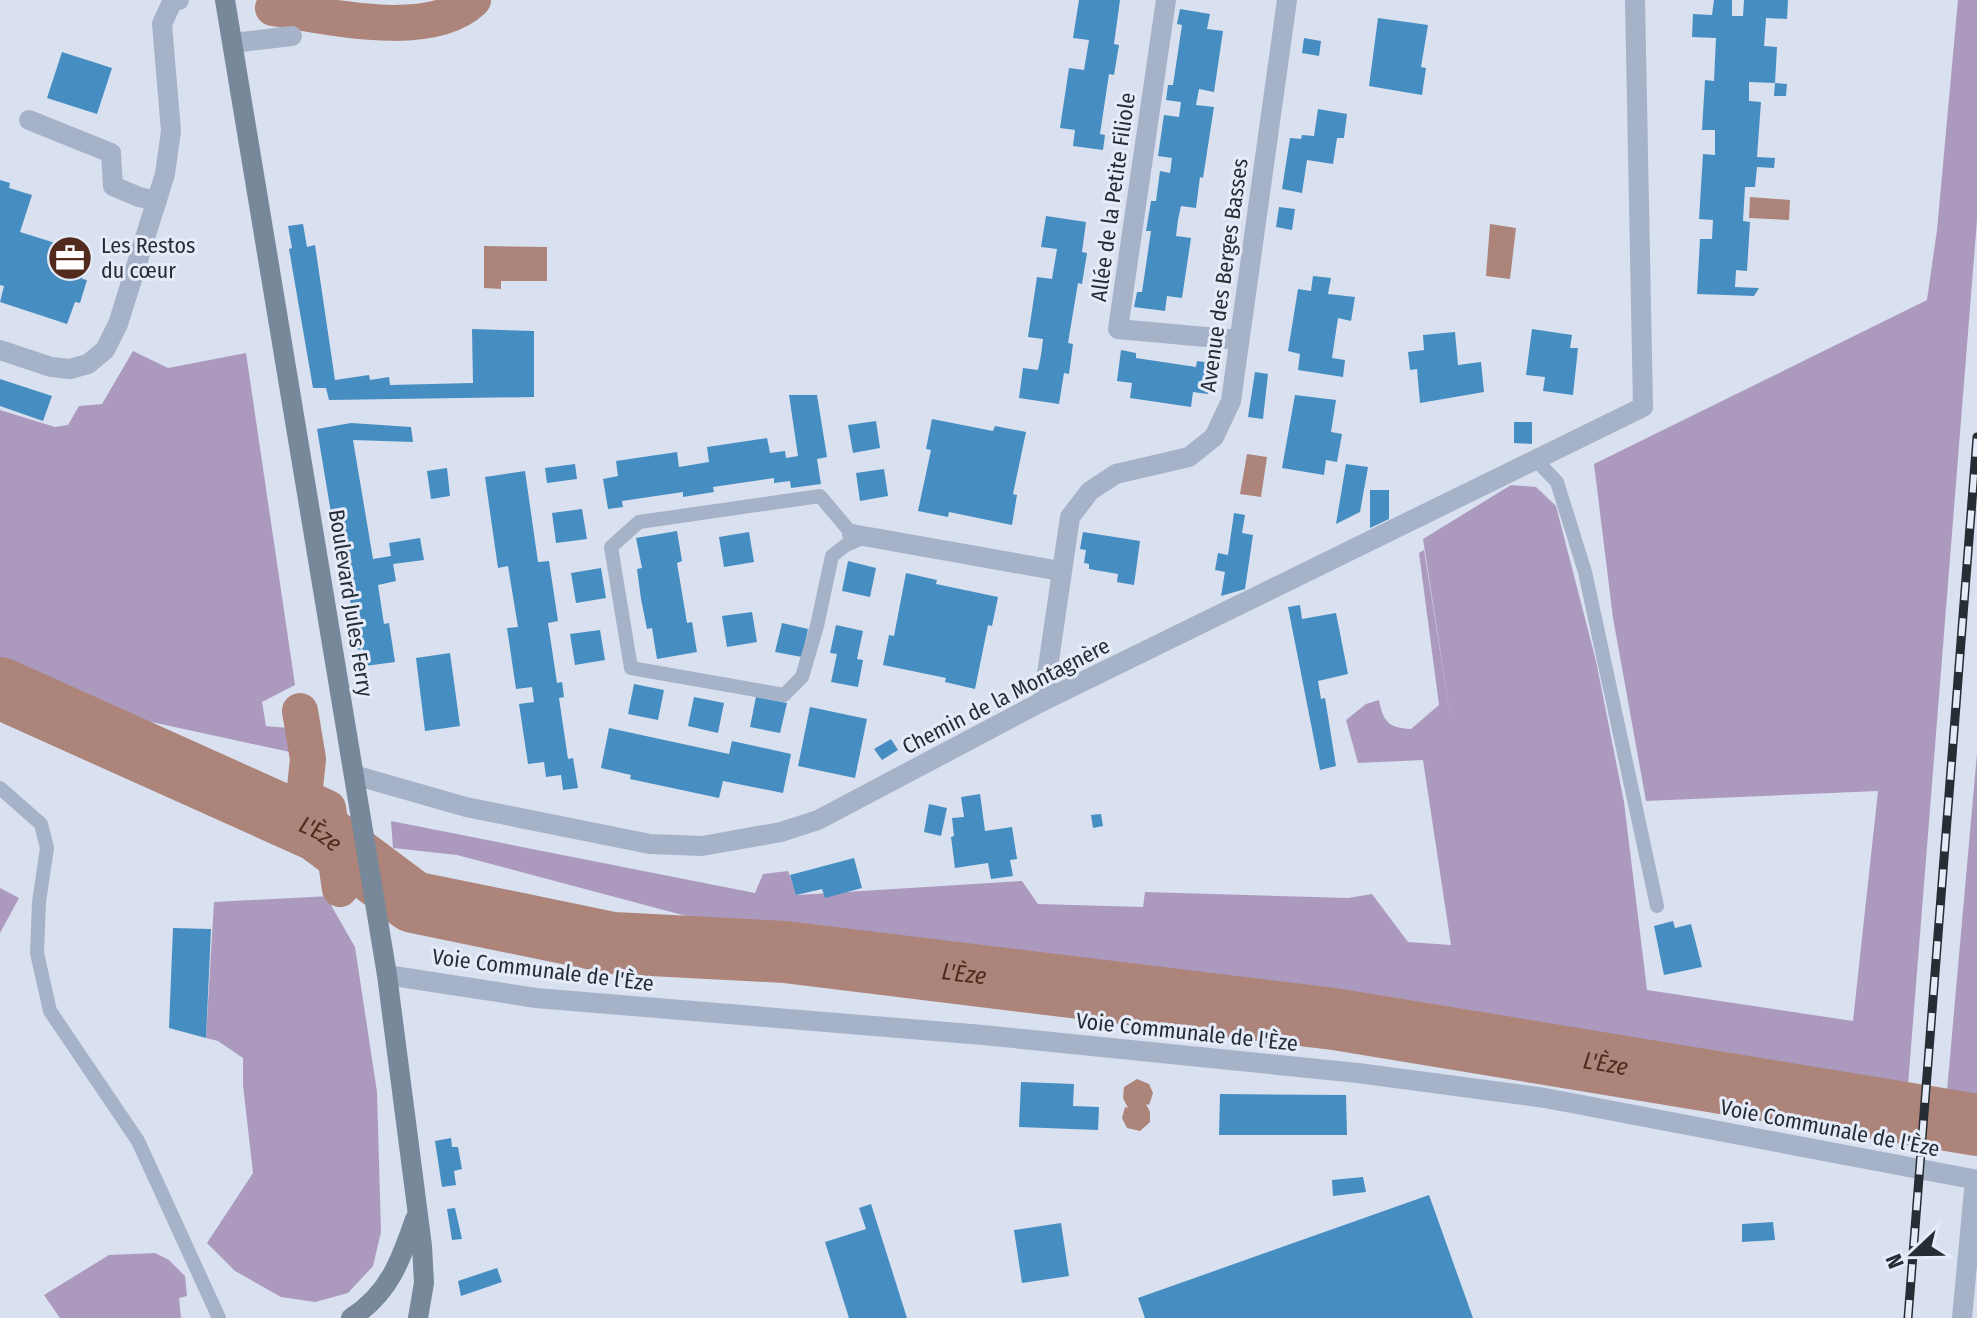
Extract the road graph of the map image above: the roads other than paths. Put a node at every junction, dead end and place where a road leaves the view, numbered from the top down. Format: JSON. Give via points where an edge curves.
{"nodes":[{"id":1,"x":179,"y":0,"type":"edge"},
{"id":2,"x":225,"y":0,"type":"edge"},
{"id":3,"x":1166,"y":0,"type":"edge"},
{"id":4,"x":1287,"y":0,"type":"edge"},
{"id":5,"x":1635,"y":0,"type":"edge"},
{"id":6,"x":292,"y":36,"type":"dead end"},
{"id":7,"x":233,"y":43,"type":"junction"},
{"id":8,"x":29,"y":120,"type":"dead end"},
{"id":9,"x":157,"y":201,"type":"junction"},
{"id":10,"x":1239,"y":340,"type":"junction"},
{"id":11,"x":0,"y":350,"type":"edge"},
{"id":12,"x":1535,"y":459,"type":"junction"},
{"id":13,"x":860,"y":535,"type":"junction"},
{"id":14,"x":1060,"y":571,"type":"junction"},
{"id":15,"x":1043,"y":701,"type":"junction"},
{"id":16,"x":356,"y":785,"type":"junction"},
{"id":17,"x":0,"y":788,"type":"edge"},
{"id":18,"x":1657,"y":906,"type":"dead end"},
{"id":19,"x":387,"y":975,"type":"junction"},
{"id":20,"x":1976,"y":1180,"type":"edge"},
{"id":21,"x":416,"y":1216,"type":"junction"},
{"id":22,"x":219,"y":1318,"type":"edge"},
{"id":23,"x":351,"y":1318,"type":"edge"},
{"id":24,"x":418,"y":1318,"type":"edge"},
{"id":25,"x":1962,"y":1318,"type":"edge"}],
"edges":[{"from":1,"to":9,"type":"street","via":[[172,2],[162,24],[171,131]]},
{"from":2,"to":7,"type":"main road","name":"Boulevard Jules Ferry"},
{"from":3,"to":10,"type":"street","name":"Allée de la Petite Filiole","via":[[1118,329]]},
{"from":4,"to":10,"type":"street","name":"Avenue des Berges Basses"},
{"from":5,"to":12,"type":"street","name":"Chemin de la Montagnère","via":[[1643,407]]},
{"from":6,"to":7,"type":"street"},
{"from":7,"to":16,"type":"main road","name":"Boulevard Jules Ferry"},
{"from":8,"to":9,"type":"street","via":[[111,153],[113,186]]},
{"from":9,"to":11,"type":"street","via":[[105,350],[88,364],[70,369]]},
{"from":10,"to":14,"type":"street","name":"Avenue des Berges Basses","via":[[1231,401],[1214,437],[1189,457],[1116,474],[1090,491],[1070,517]]},
{"from":12,"to":15,"type":"street","name":"Chemin de la Montagnère"},
{"from":12,"to":18,"type":"lane","via":[[1557,482],[1585,572]]},
{"from":13,"to":13,"type":"lane","via":[[820,496],[639,522],[611,547],[631,668],[784,695],[802,677],[832,556]]},
{"from":13,"to":14,"type":"street"},
{"from":14,"to":15,"type":"street","name":"Avenue des Berges Basses"},
{"from":15,"to":16,"type":"street","name":"Chemin de la Montagnère","via":[[818,820],[702,846],[650,844]]},
{"from":16,"to":19,"type":"main road","name":"Boulevard Jules Ferry"},
{"from":17,"to":22,"type":"lane","via":[[41,824],[47,848],[37,953],[50,1011],[138,1141]]},
{"from":19,"to":20,"type":"street","name":"Voie Communale de l'Èze","via":[[536,998],[983,1035],[1373,1075],[1545,1098]]},
{"from":19,"to":21,"type":"main road","name":"Boulevard Jules Ferry"},
{"from":20,"to":25,"type":"street"},
{"from":21,"to":23,"type":"main road","name":"Boulevard Jules Ferry","via":[[389,1283]]},
{"from":21,"to":24,"type":"main road","name":"Boulevard Jules Ferry","via":[[424,1283]]}]}
